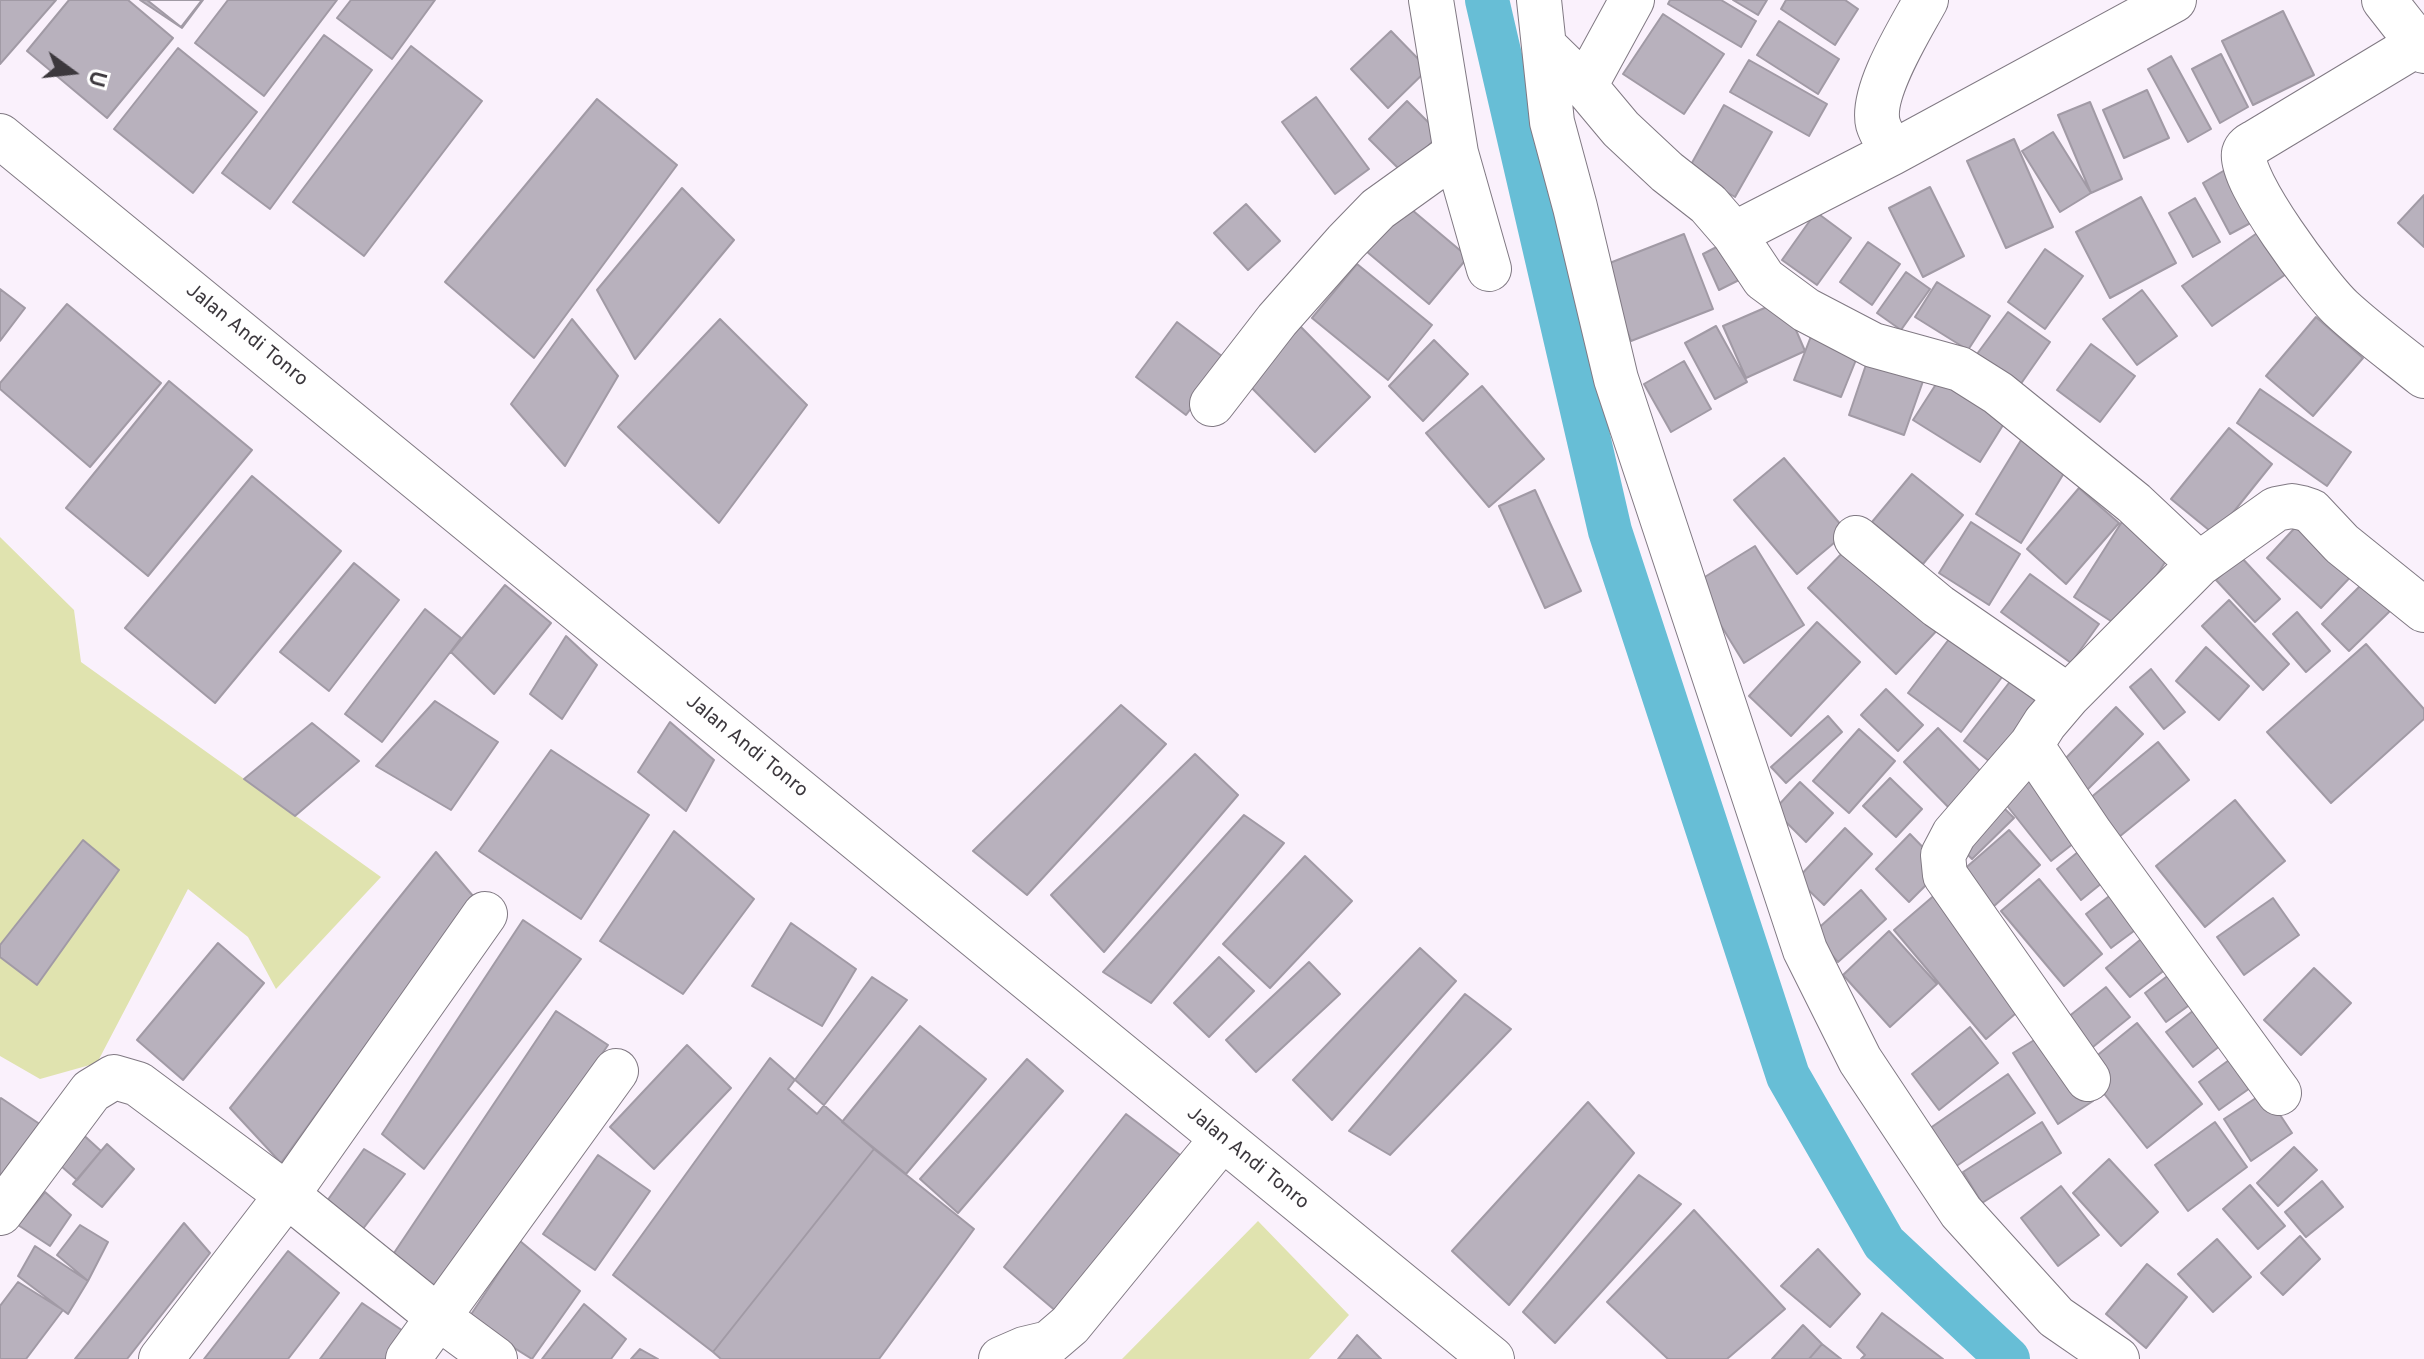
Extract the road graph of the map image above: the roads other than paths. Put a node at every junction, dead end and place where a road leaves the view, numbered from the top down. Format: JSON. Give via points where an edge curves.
{"nodes":[{"id":1,"x":1431,"y":0,"type":"edge"},
{"id":2,"x":1539,"y":0,"type":"edge"},
{"id":3,"x":1632,"y":0,"type":"edge"},
{"id":4,"x":1926,"y":0,"type":"edge"},
{"id":5,"x":2174,"y":0,"type":"edge"},
{"id":6,"x":2384,"y":0,"type":"edge"},
{"id":7,"x":1544,"y":46,"type":"junction"},
{"id":8,"x":2421,"y":47,"type":"edge"},
{"id":9,"x":1585,"y":86,"type":"junction"},
{"id":10,"x":0,"y":136,"type":"edge"},
{"id":11,"x":1456,"y":153,"type":"junction"},
{"id":12,"x":1892,"y":153,"type":"junction"},
{"id":13,"x":1734,"y":234,"type":"junction"},
{"id":14,"x":1489,"y":269,"type":"dead end"},
{"id":15,"x":2424,"y":376,"type":"edge"},
{"id":16,"x":1212,"y":404,"type":"dead end"},
{"id":17,"x":1856,"y":538,"type":"dead end"},
{"id":18,"x":2199,"y":564,"type":"junction"},
{"id":19,"x":2424,"y":610,"type":"edge"},
{"id":20,"x":2068,"y":696,"type":"junction"},
{"id":21,"x":2031,"y":745,"type":"junction"},
{"id":22,"x":485,"y":914,"type":"dead end"},
{"id":23,"x":616,"y":1071,"type":"dead end"},
{"id":24,"x":2088,"y":1079,"type":"dead end"},
{"id":25,"x":2279,"y":1093,"type":"dead end"},
{"id":26,"x":1222,"y":1139,"type":"junction"},
{"id":27,"x":287,"y":1195,"type":"junction"},
{"id":28,"x":2,"y":1207,"type":"edge"},
{"id":29,"x":438,"y":1317,"type":"junction"},
{"id":30,"x":161,"y":1359,"type":"edge"},
{"id":31,"x":408,"y":1359,"type":"edge"},
{"id":32,"x":495,"y":1359,"type":"edge"},
{"id":33,"x":1001,"y":1359,"type":"edge"},
{"id":34,"x":1492,"y":1359,"type":"edge"},
{"id":35,"x":2117,"y":1359,"type":"edge"}],
"edges":[{"from":1,"to":11,"type":"street"},
{"from":2,"to":7,"type":"street"},
{"from":3,"to":9,"type":"street"},
{"from":4,"to":12,"type":"street","via":[[1881,94],[1877,122]]},
{"from":5,"to":12,"type":"street"},
{"from":6,"to":8,"type":"street"},
{"from":7,"to":9,"type":"street"},
{"from":7,"to":35,"type":"street","via":[[1552,122],[1616,379],[1805,950],[1860,1060],[1961,1212],[2056,1317]]},
{"from":8,"to":15,"type":"street","via":[[2247,147],[2244,155],[2250,181],[2315,280]]},
{"from":9,"to":13,"type":"street","via":[[1621,129],[1708,204]]},
{"from":10,"to":26,"type":"street","name":"Jalan Andi Tonro"},
{"from":11,"to":14,"type":"street"},
{"from":11,"to":16,"type":"street","via":[[1378,209],[1277,320]]},
{"from":12,"to":13,"type":"street"},
{"from":13,"to":18,"type":"street","via":[[1764,279],[1806,310],[1873,345],[1960,369],[1998,393],[2134,503]]},
{"from":17,"to":20,"type":"street","via":[[1938,606]]},
{"from":18,"to":19,"type":"street","via":[[2276,509],[2292,506],[2311,511],[2342,544]]},
{"from":18,"to":20,"type":"street"},
{"from":20,"to":21,"type":"street"},
{"from":21,"to":24,"type":"street","via":[[1954,834],[1943,855],[1945,875]]},
{"from":21,"to":25,"type":"street"},
{"from":22,"to":27,"type":"street"},
{"from":23,"to":29,"type":"street"},
{"from":26,"to":33,"type":"street","via":[[1070,1325],[1049,1343]]},
{"from":26,"to":34,"type":"street","name":"Jalan Andi Tonro"},
{"from":27,"to":28,"type":"street","via":[[138,1084],[114,1077],[91,1091]]},
{"from":27,"to":29,"type":"street"},
{"from":27,"to":30,"type":"street"},
{"from":29,"to":31,"type":"street"},
{"from":29,"to":32,"type":"street"}]}
